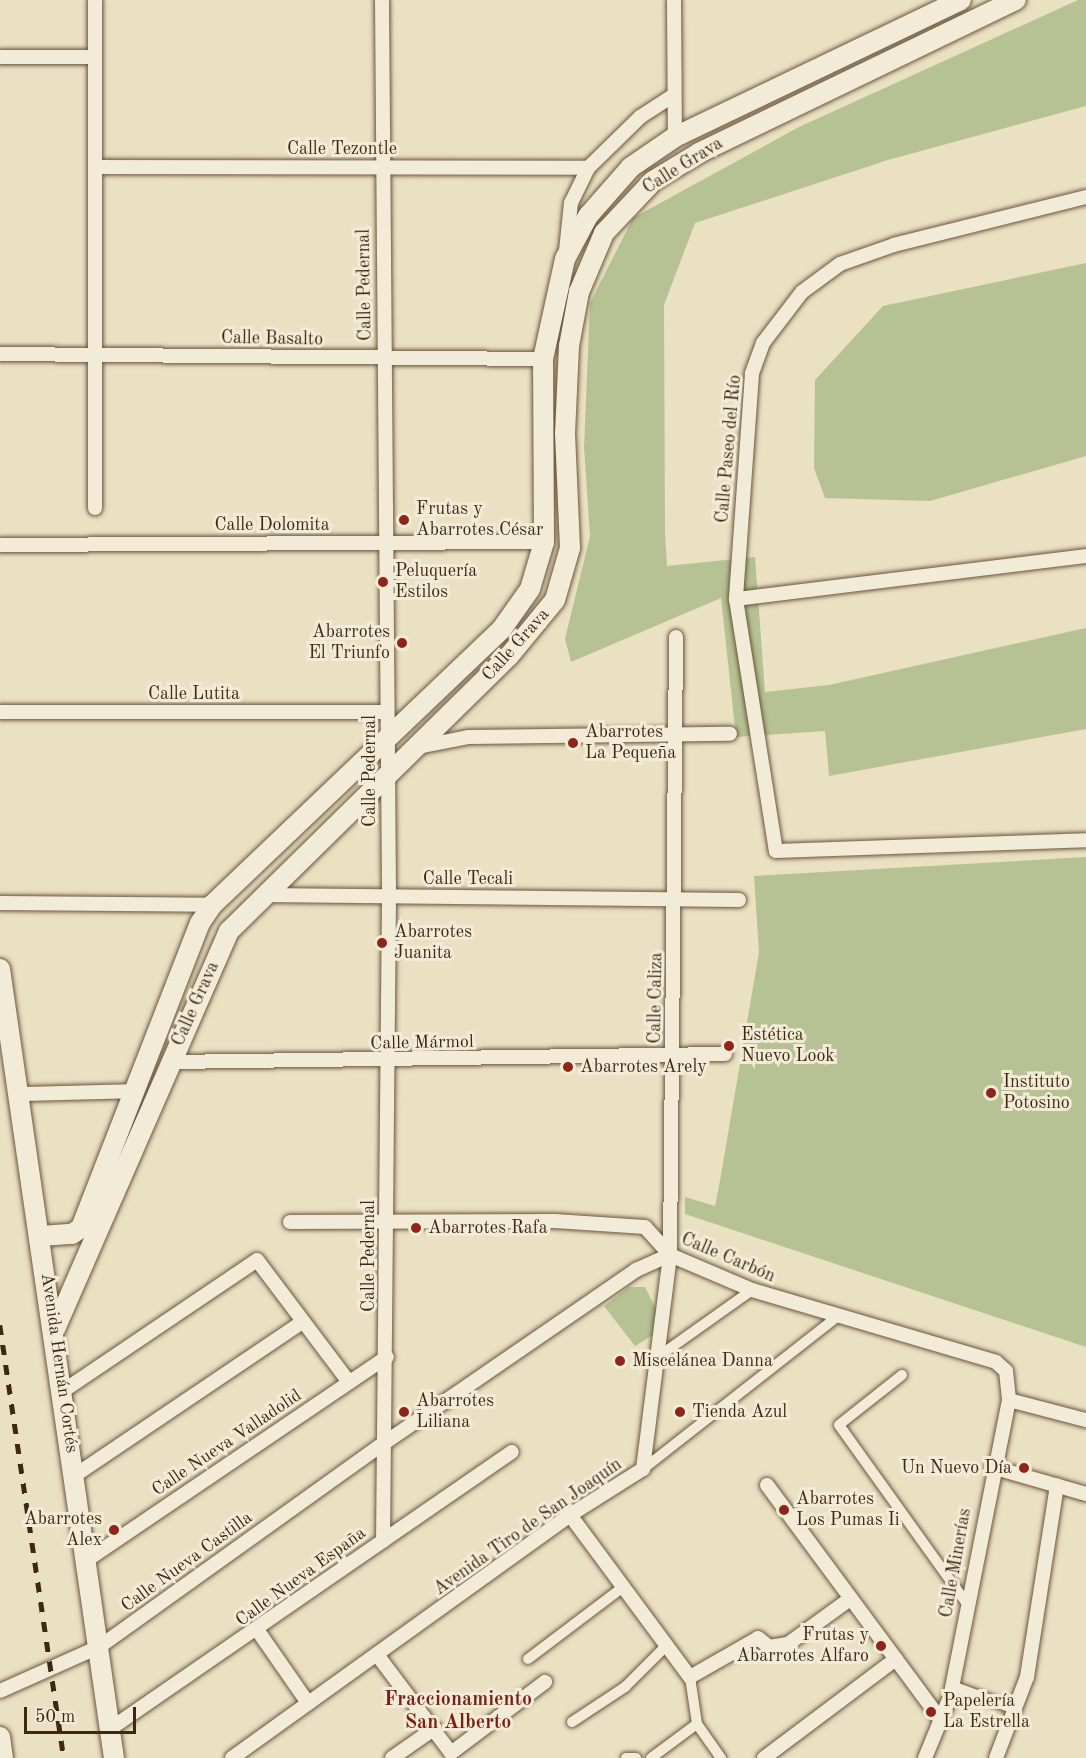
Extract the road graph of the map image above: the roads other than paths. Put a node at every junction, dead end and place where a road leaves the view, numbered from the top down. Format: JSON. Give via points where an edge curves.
{"nodes":[{"id":1,"x":95,"y":0,"type":"edge"},
{"id":2,"x":382,"y":0,"type":"edge"},
{"id":3,"x":674,"y":0,"type":"edge"},
{"id":4,"x":961,"y":0,"type":"edge"},
{"id":5,"x":1016,"y":0,"type":"edge"},
{"id":6,"x":0,"y":57,"type":"edge"},
{"id":7,"x":95,"y":57,"type":"junction"},
{"id":8,"x":672,"y":96,"type":"junction"},
{"id":9,"x":675,"y":137,"type":"junction"},
{"id":10,"x":95,"y":167,"type":"junction"},
{"id":11,"x":382,"y":167,"type":"junction"},
{"id":12,"x":588,"y":168,"type":"junction"},
{"id":13,"x":1086,"y":197,"type":"edge"},
{"id":14,"x":565,"y":259,"type":"junction"},
{"id":15,"x":0,"y":354,"type":"edge"},
{"id":16,"x":95,"y":355,"type":"junction"},
{"id":17,"x":384,"y":358,"type":"junction"},
{"id":18,"x":543,"y":359,"type":"junction"},
{"id":19,"x":95,"y":508,"type":"dead end"},
{"id":20,"x":544,"y":542,"type":"junction"},
{"id":21,"x":386,"y":544,"type":"junction"},
{"id":22,"x":0,"y":545,"type":"edge"},
{"id":23,"x":1086,"y":556,"type":"edge"},
{"id":24,"x":736,"y":599,"type":"junction"},
{"id":25,"x":676,"y":637,"type":"dead end"},
{"id":26,"x":0,"y":712,"type":"edge"},
{"id":27,"x":387,"y":712,"type":"junction"},
{"id":28,"x":675,"y":734,"type":"junction"},
{"id":29,"x":730,"y":734,"type":"dead end"},
{"id":30,"x":386,"y":736,"type":"junction"},
{"id":31,"x":418,"y":747,"type":"junction"},
{"id":32,"x":387,"y":774,"type":"junction"},
{"id":33,"x":1086,"y":840,"type":"edge"},
{"id":34,"x":262,"y":895,"type":"junction"},
{"id":35,"x":389,"y":896,"type":"junction"},
{"id":36,"x":675,"y":898,"type":"junction"},
{"id":37,"x":739,"y":900,"type":"dead end"},
{"id":38,"x":0,"y":903,"type":"edge"},
{"id":39,"x":212,"y":905,"type":"junction"},
{"id":40,"x":0,"y":969,"type":"edge"},
{"id":41,"x":725,"y":1054,"type":"dead end"},
{"id":42,"x":674,"y":1056,"type":"junction"},
{"id":43,"x":171,"y":1062,"type":"junction"},
{"id":44,"x":388,"y":1062,"type":"junction"},
{"id":45,"x":133,"y":1091,"type":"junction"},
{"id":46,"x":21,"y":1094,"type":"junction"},
{"id":47,"x":290,"y":1222,"type":"dead end"},
{"id":48,"x":388,"y":1222,"type":"junction"},
{"id":49,"x":41,"y":1236,"type":"junction"},
{"id":50,"x":670,"y":1255,"type":"junction"},
{"id":51,"x":752,"y":1290,"type":"junction"},
{"id":52,"x":837,"y":1317,"type":"junction"},
{"id":53,"x":302,"y":1322,"type":"junction"},
{"id":54,"x":55,"y":1329,"type":"junction"},
{"id":55,"x":387,"y":1357,"type":"junction"},
{"id":56,"x":655,"y":1359,"type":"junction"},
{"id":57,"x":1006,"y":1371,"type":"joint"},
{"id":58,"x":902,"y":1375,"type":"dead end"},
{"id":59,"x":349,"y":1382,"type":"junction"},
{"id":60,"x":63,"y":1391,"type":"junction"},
{"id":61,"x":1009,"y":1400,"type":"junction"},
{"id":62,"x":1086,"y":1420,"type":"edge"},
{"id":63,"x":384,"y":1444,"type":"junction"},
{"id":64,"x":512,"y":1452,"type":"dead end"},
{"id":65,"x":992,"y":1467,"type":"junction"},
{"id":66,"x":643,"y":1469,"type":"junction"},
{"id":67,"x":74,"y":1476,"type":"junction"},
{"id":68,"x":767,"y":1485,"type":"dead end"},
{"id":69,"x":1057,"y":1485,"type":"junction"},
{"id":70,"x":1086,"y":1494,"type":"edge"},
{"id":71,"x":570,"y":1515,"type":"junction"},
{"id":72,"x":383,"y":1541,"type":"junction"},
{"id":73,"x":87,"y":1560,"type":"junction"},
{"id":74,"x":622,"y":1588,"type":"junction"},
{"id":75,"x":850,"y":1599,"type":"junction"},
{"id":76,"x":967,"y":1604,"type":"junction"},
{"id":77,"x":258,"y":1631,"type":"junction"},
{"id":78,"x":99,"y":1647,"type":"junction"},
{"id":79,"x":664,"y":1647,"type":"junction"},
{"id":80,"x":378,"y":1656,"type":"junction"},
{"id":81,"x":528,"y":1659,"type":"dead end"},
{"id":82,"x":896,"y":1659,"type":"junction"},
{"id":83,"x":690,"y":1677,"type":"junction"},
{"id":84,"x":545,"y":1682,"type":"dead end"},
{"id":85,"x":952,"y":1686,"type":"junction"},
{"id":86,"x":0,"y":1691,"type":"edge"},
{"id":87,"x":308,"y":1703,"type":"junction"},
{"id":88,"x":1015,"y":1709,"type":"junction"},
{"id":89,"x":941,"y":1720,"type":"junction"},
{"id":90,"x":572,"y":1722,"type":"dead end"},
{"id":91,"x":697,"y":1724,"type":"junction"},
{"id":92,"x":435,"y":1728,"type":"junction"},
{"id":93,"x":110,"y":1729,"type":"junction"},
{"id":94,"x":0,"y":1737,"type":"edge"},
{"id":95,"x":3,"y":1758,"type":"edge"},
{"id":96,"x":114,"y":1758,"type":"edge"},
{"id":97,"x":232,"y":1758,"type":"edge"},
{"id":98,"x":392,"y":1758,"type":"edge"},
{"id":99,"x":626,"y":1758,"type":"edge"},
{"id":100,"x":636,"y":1758,"type":"edge"},
{"id":101,"x":651,"y":1758,"type":"edge"},
{"id":102,"x":721,"y":1758,"type":"edge"},
{"id":103,"x":764,"y":1758,"type":"edge"},
{"id":104,"x":925,"y":1758,"type":"edge"},
{"id":105,"x":996,"y":1758,"type":"edge"}],
"edges":[{"from":1,"to":7,"type":"street"},
{"from":2,"to":11,"type":"street","name":"Calle Pedernal"},
{"from":3,"to":8,"type":"street"},
{"from":4,"to":9,"type":"main road","name":"Calle Grava"},
{"from":5,"to":31,"type":"main road","name":"Calle Grava","via":[[699,153],[625,206],[590,262],[569,346],[565,434],[570,548],[555,600],[509,656]]},
{"from":6,"to":7,"type":"street"},
{"from":7,"to":10,"type":"street"},
{"from":8,"to":9,"type":"street"},
{"from":8,"to":12,"type":"street","via":[[640,117]]},
{"from":9,"to":14,"type":"main road","name":"Calle Grava","via":[[611,186]]},
{"from":10,"to":11,"type":"street","name":"Calle Tezontle"},
{"from":10,"to":16,"type":"street"},
{"from":11,"to":12,"type":"street","name":"Calle Tezontle"},
{"from":11,"to":17,"type":"street","name":"Calle Pedernal"},
{"from":12,"to":14,"type":"street","via":[[571,203]]},
{"from":13,"to":24,"type":"street","name":"Calle Paseo del Río","via":[[884,249],[840,264],[802,292],[763,343],[752,374]]},
{"from":14,"to":18,"type":"main road","name":"Calle Grava"},
{"from":15,"to":16,"type":"street","name":"Calle Basalto"},
{"from":16,"to":17,"type":"street","name":"Calle Basalto"},
{"from":16,"to":19,"type":"street"},
{"from":17,"to":18,"type":"street","name":"Calle Basalto"},
{"from":17,"to":21,"type":"street","name":"Calle Pedernal"},
{"from":18,"to":20,"type":"main road","name":"Calle Grava"},
{"from":20,"to":21,"type":"street","name":"Calle Dolomita"},
{"from":20,"to":30,"type":"main road","name":"Calle Grava","via":[[530,589],[501,630]]},
{"from":21,"to":22,"type":"street","name":"Calle Dolomita"},
{"from":21,"to":27,"type":"street","name":"Calle Pedernal"},
{"from":23,"to":24,"type":"street"},
{"from":24,"to":33,"type":"street","name":"Calle Paseo del Río","via":[[776,851]]},
{"from":25,"to":28,"type":"street","name":"Calle Caliza"},
{"from":26,"to":27,"type":"street","name":"Calle Lutita"},
{"from":27,"to":30,"type":"street","name":"Calle Pedernal"},
{"from":28,"to":29,"type":"street"},
{"from":28,"to":31,"type":"street","via":[[469,737]]},
{"from":28,"to":36,"type":"street","name":"Calle Caliza"},
{"from":30,"to":32,"type":"street","name":"Calle Pedernal"},
{"from":30,"to":39,"type":"main road","name":"Calle Grava"},
{"from":31,"to":32,"type":"main road","name":"Calle Grava"},
{"from":32,"to":34,"type":"main road","name":"Calle Grava"},
{"from":32,"to":35,"type":"street","name":"Calle Pedernal"},
{"from":34,"to":35,"type":"street","name":"Calle Tecali"},
{"from":34,"to":43,"type":"main road","name":"Calle Grava","via":[[229,931]]},
{"from":35,"to":36,"type":"street","name":"Calle Tecali"},
{"from":35,"to":44,"type":"street","name":"Calle Pedernal"},
{"from":36,"to":37,"type":"street","name":"Calle Tecali"},
{"from":36,"to":42,"type":"street","name":"Calle Caliza"},
{"from":38,"to":39,"type":"street"},
{"from":39,"to":45,"type":"main road","name":"Calle Grava"},
{"from":40,"to":46,"type":"main road","name":"Avenida Hernán Cortés"},
{"from":41,"to":42,"type":"street","name":"Calle Mármol"},
{"from":42,"to":44,"type":"street","name":"Calle Mármol"},
{"from":42,"to":50,"type":"street","name":"Calle Caliza"},
{"from":43,"to":44,"type":"street","name":"Calle Mármol"},
{"from":43,"to":54,"type":"main road","name":"Calle Grava"},
{"from":44,"to":48,"type":"street","name":"Calle Pedernal"},
{"from":45,"to":46,"type":"street"},
{"from":45,"to":49,"type":"main road","name":"Calle Grava","via":[[81,1228],[72,1234]]},
{"from":46,"to":49,"type":"main road","name":"Avenida Hernán Cortés"},
{"from":47,"to":48,"type":"street","name":"Calle Carbón"},
{"from":48,"to":50,"type":"street","name":"Calle Carbón","via":[[633,1225],[655,1234]]},
{"from":48,"to":55,"type":"street","name":"Calle Pedernal"},
{"from":49,"to":54,"type":"main road","name":"Avenida Hernán Cortés"},
{"from":50,"to":51,"type":"street","name":"Calle Carbón"},
{"from":50,"to":56,"type":"street","name":"Calle Caliza"},
{"from":50,"to":63,"type":"street","name":"Calle Nueva Castilla","via":[[631,1274]]},
{"from":51,"to":52,"type":"street","name":"Calle Carbón"},
{"from":51,"to":56,"type":"street"},
{"from":52,"to":57,"type":"street","name":"Calle Carbón","via":[[996,1362]]},
{"from":52,"to":66,"type":"street","name":"Avenida Tiro de San Joaquín"},
{"from":53,"to":59,"type":"street"},
{"from":53,"to":60,"type":"street","via":[[257,1260]]},
{"from":53,"to":67,"type":"street"},
{"from":54,"to":60,"type":"main road","name":"Avenida Hernán Cortés"},
{"from":55,"to":59,"type":"street","name":"Calle Nueva Valladolid"},
{"from":55,"to":63,"type":"street","name":"Calle Pedernal"},
{"from":56,"to":66,"type":"street","name":"Calle Caliza"},
{"from":57,"to":61,"type":"street","name":"Calle Minerías"},
{"from":58,"to":76,"type":"street","via":[[840,1425]]},
{"from":59,"to":73,"type":"street","name":"Calle Nueva Valladolid"},
{"from":60,"to":67,"type":"main road","name":"Avenida Hernán Cortés"},
{"from":61,"to":62,"type":"street"},
{"from":61,"to":65,"type":"street","name":"Calle Minerías"},
{"from":63,"to":72,"type":"street","name":"Calle Pedernal"},
{"from":63,"to":78,"type":"street","name":"Calle Nueva Castilla"},
{"from":64,"to":72,"type":"street","name":"Calle Nueva España"},
{"from":65,"to":69,"type":"street"},
{"from":65,"to":76,"type":"street","name":"Calle Minerías"},
{"from":66,"to":71,"type":"street","name":"Avenida Tiro de San Joaquín"},
{"from":67,"to":73,"type":"main road","name":"Avenida Hernán Cortés"},
{"from":68,"to":75,"type":"street"},
{"from":69,"to":70,"type":"street"},
{"from":69,"to":88,"type":"street","via":[[1027,1677]]},
{"from":71,"to":74,"type":"street"},
{"from":71,"to":80,"type":"street","name":"Avenida Tiro de San Joaquín"},
{"from":72,"to":77,"type":"street","name":"Calle Nueva España"},
{"from":73,"to":78,"type":"main road","name":"Avenida Hernán Cortés"},
{"from":74,"to":79,"type":"street"},
{"from":74,"to":81,"type":"street"},
{"from":75,"to":82,"type":"street"},
{"from":75,"to":83,"type":"street","via":[[788,1644],[769,1647],[758,1638]]},
{"from":76,"to":85,"type":"street","name":"Calle Minerías"},
{"from":77,"to":87,"type":"street"},
{"from":77,"to":93,"type":"street","name":"Calle Nueva España"},
{"from":78,"to":86,"type":"street","name":"Calle Nueva Castilla"},
{"from":78,"to":93,"type":"main road","name":"Avenida Hernán Cortés"},
{"from":79,"to":83,"type":"street"},
{"from":79,"to":90,"type":"street","via":[[625,1687]]},
{"from":80,"to":87,"type":"street","name":"Avenida Tiro de San Joaquín"},
{"from":80,"to":92,"type":"street"},
{"from":82,"to":89,"type":"street"},
{"from":82,"to":103,"type":"street"},
{"from":83,"to":91,"type":"street"},
{"from":84,"to":92,"type":"street","via":[[451,1753]]},
{"from":85,"to":88,"type":"street"},
{"from":85,"to":89,"type":"street","name":"Calle Minerías"},
{"from":87,"to":97,"type":"street","name":"Avenida Tiro de San Joaquín"},
{"from":88,"to":105,"type":"street"},
{"from":89,"to":104,"type":"street","name":"Calle Minerías"},
{"from":91,"to":101,"type":"street"},
{"from":91,"to":102,"type":"street"},
{"from":92,"to":98,"type":"street"},
{"from":93,"to":96,"type":"main road","name":"Avenida Hernán Cortés"},
{"from":94,"to":95,"type":"main road"},
{"from":99,"to":100,"type":"street"}]}
